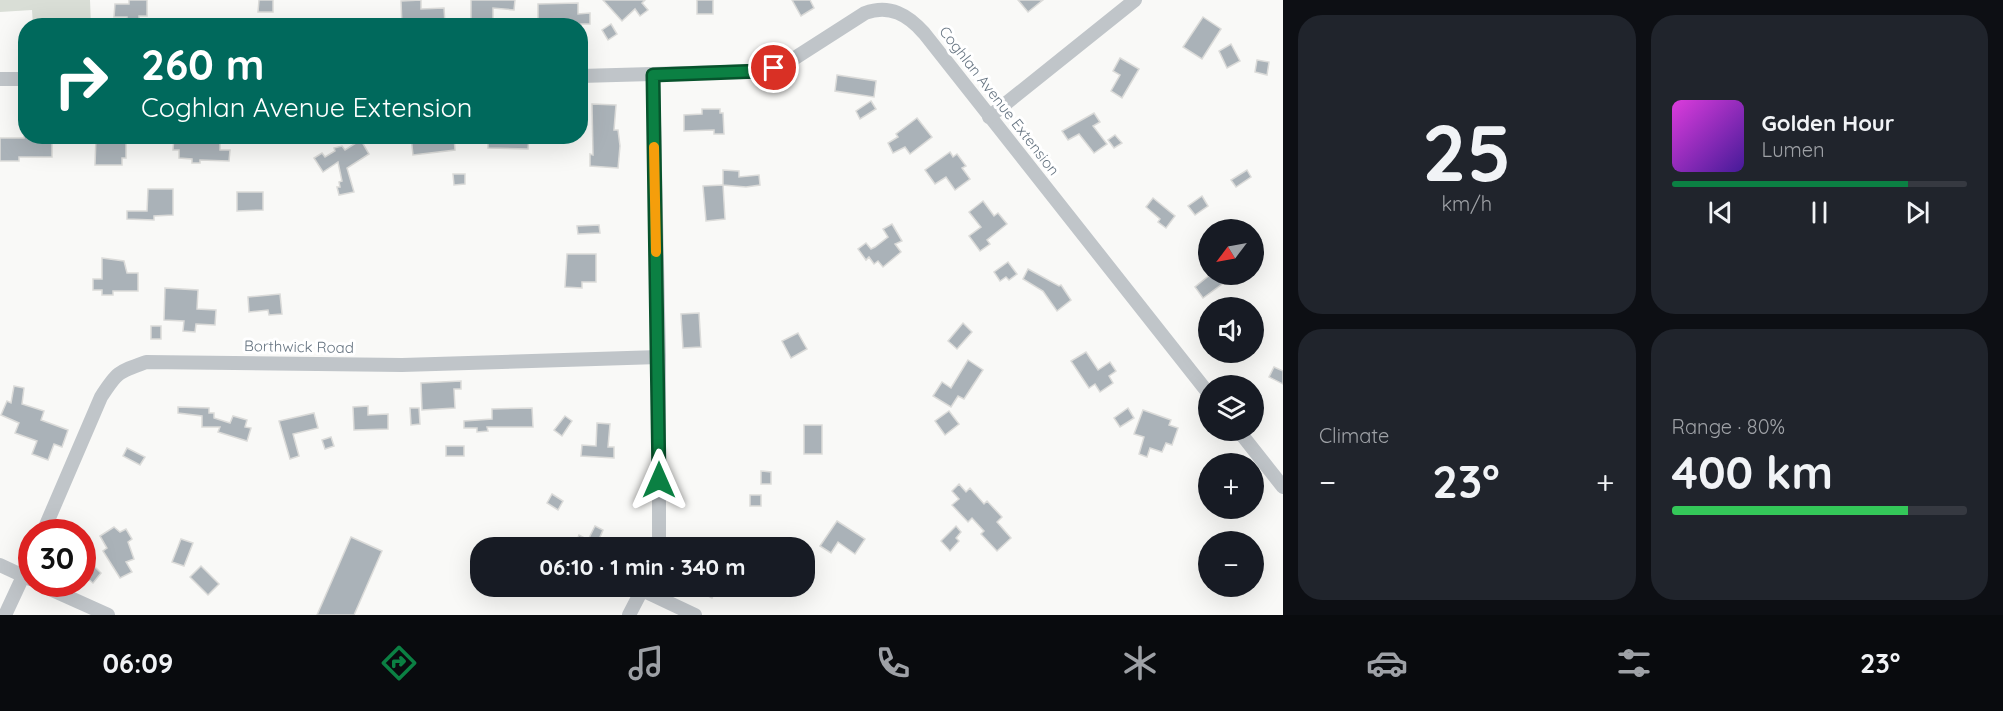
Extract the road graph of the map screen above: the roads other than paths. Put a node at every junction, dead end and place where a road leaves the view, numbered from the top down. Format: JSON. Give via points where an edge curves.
{"nodes":[{"id":1,"x":1135,"y":0,"type":"edge"},
{"id":2,"x":653,"y":75,"type":"junction"},
{"id":3,"x":588,"y":76,"type":"edge"},
{"id":4,"x":18,"y":79,"type":"edge"},
{"id":5,"x":0,"y":80,"type":"edge"},
{"id":6,"x":990,"y":117,"type":"junction"},
{"id":7,"x":658,"y":357,"type":"junction"},
{"id":8,"x":1198,"y":380,"type":"edge"},
{"id":9,"x":1247,"y":441,"type":"edge"},
{"id":10,"x":1283,"y":487,"type":"edge"},
{"id":11,"x":49,"y":519,"type":"edge"},
{"id":12,"x":658,"y":537,"type":"edge"},
{"id":13,"x":0,"y":565,"type":"edge"},
{"id":14,"x":18,"y":574,"type":"edge"},
{"id":15,"x":18,"y":592,"type":"edge"},
{"id":16,"x":68,"y":597,"type":"edge"},
{"id":17,"x":638,"y":597,"type":"edge"},
{"id":18,"x":660,"y":597,"type":"edge"},
{"id":19,"x":4,"y":615,"type":"edge"},
{"id":20,"x":108,"y":615,"type":"edge"},
{"id":21,"x":629,"y":615,"type":"edge"},
{"id":22,"x":695,"y":615,"type":"edge"}],
"edges":[{"from":1,"to":6,"type":"street"},
{"from":2,"to":3,"type":"street","name":"Coghlan Avenue Extension"},
{"from":2,"to":6,"type":"street","name":"Coghlan Avenue Extension","via":[[774,68],[859,16],[888,10],[912,20]]},
{"from":2,"to":7,"type":"street"},
{"from":4,"to":5,"type":"street"},
{"from":6,"to":8,"type":"street","name":"Coghlan Avenue Extension"},
{"from":7,"to":11,"type":"street","name":"Borthwick Road","via":[[402,365],[146,362],[114,376],[107,387]]},
{"from":7,"to":12,"type":"street"},
{"from":9,"to":10,"type":"street"},
{"from":13,"to":14,"type":"street"},
{"from":15,"to":19,"type":"street"},
{"from":16,"to":20,"type":"street"},
{"from":17,"to":21,"type":"street"},
{"from":18,"to":22,"type":"street"}]}
